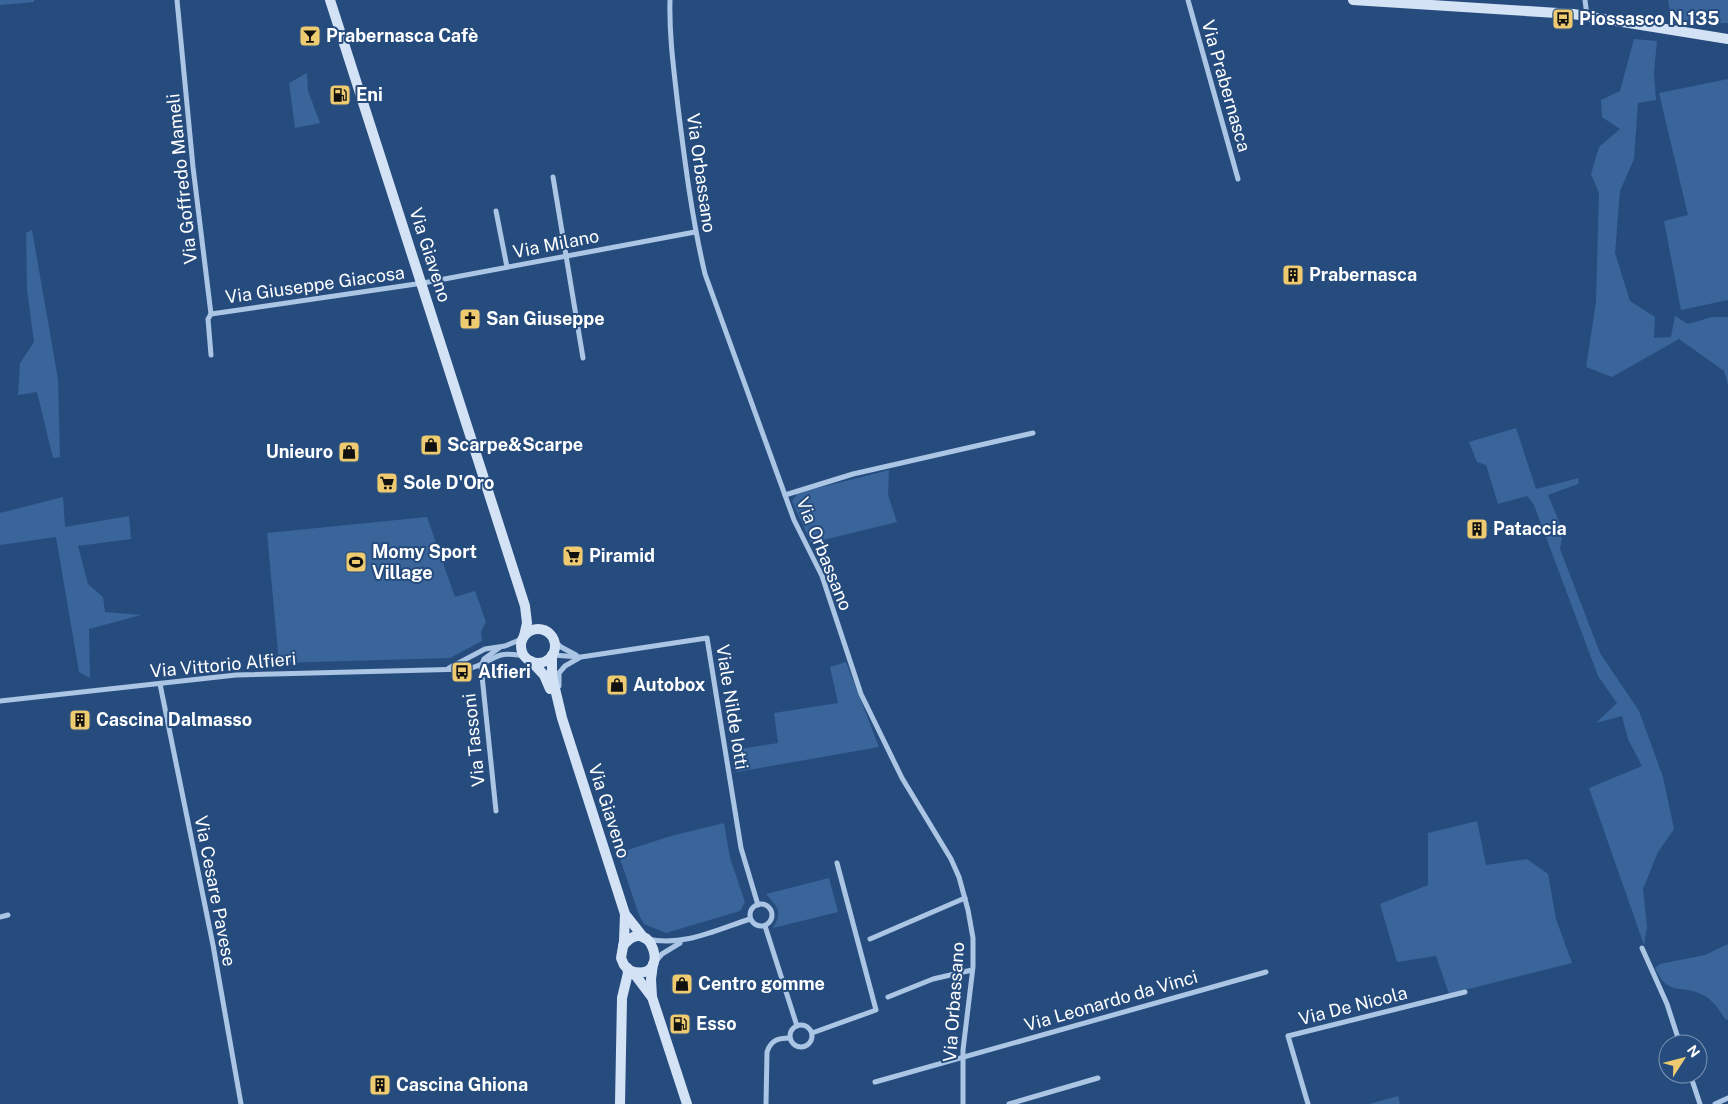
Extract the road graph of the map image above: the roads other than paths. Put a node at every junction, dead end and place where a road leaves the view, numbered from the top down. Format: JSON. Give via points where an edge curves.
{"nodes":[{"id":1,"x":177,"y":0,"type":"edge"},
{"id":2,"x":330,"y":0,"type":"edge"},
{"id":3,"x":670,"y":0,"type":"edge"},
{"id":4,"x":1188,"y":0,"type":"edge"},
{"id":5,"x":1353,"y":0,"type":"edge"},
{"id":6,"x":1585,"y":0,"type":"edge"},
{"id":7,"x":1489,"y":5,"type":"edge"},
{"id":8,"x":1587,"y":16,"type":"junction"},
{"id":9,"x":1728,"y":38,"type":"edge"},
{"id":10,"x":553,"y":177,"type":"dead end"},
{"id":11,"x":1238,"y":179,"type":"dead end"},
{"id":12,"x":496,"y":210,"type":"dead end"},
{"id":13,"x":695,"y":232,"type":"junction"},
{"id":14,"x":567,"y":256,"type":"junction"},
{"id":15,"x":507,"y":267,"type":"junction"},
{"id":16,"x":422,"y":283,"type":"junction"},
{"id":17,"x":211,"y":314,"type":"junction"},
{"id":18,"x":211,"y":355,"type":"dead end"},
{"id":19,"x":583,"y":358,"type":"dead end"},
{"id":20,"x":1034,"y":433,"type":"dead end"},
{"id":21,"x":785,"y":495,"type":"junction"},
{"id":22,"x":525,"y":606,"type":"junction"},
{"id":23,"x":545,"y":630,"type":"junction"},
{"id":24,"x":523,"y":637,"type":"junction"},
{"id":25,"x":554,"y":641,"type":"junction"},
{"id":26,"x":499,"y":648,"type":"junction"},
{"id":27,"x":552,"y":655,"type":"junction"},
{"id":28,"x":581,"y":657,"type":"junction"},
{"id":29,"x":528,"y":659,"type":"junction"},
{"id":30,"x":481,"y":666,"type":"junction"},
{"id":31,"x":449,"y":668,"type":"junction"},
{"id":32,"x":160,"y":684,"type":"junction"},
{"id":33,"x":0,"y":701,"type":"edge"},
{"id":34,"x":562,"y":717,"type":"junction"},
{"id":35,"x":496,"y":811,"type":"dead end"},
{"id":36,"x":837,"y":863,"type":"dead end"},
{"id":37,"x":965,"y":898,"type":"junction"},
{"id":38,"x":758,"y":905,"type":"junction"},
{"id":39,"x":625,"y":914,"type":"junction"},
{"id":40,"x":8,"y":915,"type":"dead end"},
{"id":41,"x":0,"y":917,"type":"edge"},
{"id":42,"x":750,"y":919,"type":"junction"},
{"id":43,"x":764,"y":926,"type":"junction"},
{"id":44,"x":644,"y":938,"type":"junction"},
{"id":45,"x":870,"y":939,"type":"dead end"},
{"id":46,"x":684,"y":940,"type":"junction"},
{"id":47,"x":623,"y":946,"type":"junction"},
{"id":48,"x":1642,"y":948,"type":"dead end"},
{"id":49,"x":653,"y":964,"type":"junction"},
{"id":50,"x":629,"y":969,"type":"junction"},
{"id":51,"x":972,"y":970,"type":"junction"},
{"id":52,"x":1266,"y":972,"type":"dead end"},
{"id":53,"x":1465,"y":992,"type":"dead end"},
{"id":54,"x":652,"y":997,"type":"junction"},
{"id":55,"x":888,"y":997,"type":"dead end"},
{"id":56,"x":798,"y":1026,"type":"junction"},
{"id":57,"x":812,"y":1033,"type":"junction"},
{"id":58,"x":1677,"y":1034,"type":"edge"},
{"id":59,"x":790,"y":1038,"type":"junction"},
{"id":60,"x":963,"y":1057,"type":"junction"},
{"id":61,"x":1098,"y":1078,"type":"dead end"},
{"id":62,"x":875,"y":1082,"type":"dead end"},
{"id":63,"x":1693,"y":1084,"type":"edge"},
{"id":64,"x":1728,"y":1098,"type":"edge"},
{"id":65,"x":242,"y":1104,"type":"edge"},
{"id":66,"x":620,"y":1104,"type":"edge"},
{"id":67,"x":687,"y":1104,"type":"edge"},
{"id":68,"x":766,"y":1104,"type":"edge"},
{"id":69,"x":963,"y":1104,"type":"edge"},
{"id":70,"x":1009,"y":1104,"type":"edge"},
{"id":71,"x":1308,"y":1104,"type":"edge"},
{"id":72,"x":1700,"y":1104,"type":"edge"},
{"id":73,"x":1715,"y":1104,"type":"edge"}],
"edges":[{"from":1,"to":17,"type":"street","name":"Via Goffredo Mameli"},
{"from":2,"to":16,"type":"main road","name":"Via Giaveno"},
{"from":3,"to":13,"type":"street","name":"Via Orbassano","via":[[669,30]]},
{"from":4,"to":11,"type":"street","name":"Via Prabernasca"},
{"from":5,"to":7,"type":"main road"},
{"from":6,"to":8,"type":"street"},
{"from":7,"to":8,"type":"main road"},
{"from":8,"to":9,"type":"main road"},
{"from":10,"to":14,"type":"street"},
{"from":12,"to":15,"type":"street"},
{"from":13,"to":14,"type":"street","name":"Via Milano"},
{"from":13,"to":21,"type":"street","name":"Via Orbassano","via":[[704,274]]},
{"from":14,"to":15,"type":"street","name":"Via Milano"},
{"from":14,"to":19,"type":"street"},
{"from":15,"to":16,"type":"street","name":"Via Milano"},
{"from":16,"to":17,"type":"street","name":"Via Giuseppe Giacosa"},
{"from":16,"to":22,"type":"main road","name":"Via Giaveno"},
{"from":17,"to":18,"type":"street","name":"Via Goffredo Mameli","via":[[208,319]]},
{"from":20,"to":21,"type":"street","via":[[852,474]]},
{"from":21,"to":37,"type":"street","name":"Via Orbassano","via":[[822,576],[861,694],[902,778],[951,859]]},
{"from":22,"to":23,"type":"main road","name":"Via Giaveno"},
{"from":22,"to":24,"type":"main road","name":"Via Giaveno","via":[[527,623]]},
{"from":23,"to":24,"type":"main road","via":[[531,630]]},
{"from":23,"to":25,"type":"main road","name":"Via Giaveno"},
{"from":24,"to":26,"type":"street","name":"Via Vittorio Alfieri"},
{"from":24,"to":29,"type":"main road","name":"Via Giaveno","via":[[521,648]]},
{"from":25,"to":27,"type":"main road","name":"Via Giaveno"},
{"from":25,"to":28,"type":"street"},
{"from":26,"to":30,"type":"street","name":"Via Vittorio Alfieri","via":[[484,659]]},
{"from":26,"to":31,"type":"street","name":"Via Vittorio Alfieri","via":[[485,649]]},
{"from":27,"to":28,"type":"street"},
{"from":27,"to":29,"type":"main road","via":[[543,662]]},
{"from":27,"to":34,"type":"main road","name":"Via Giaveno","via":[[552,676]]},
{"from":28,"to":34,"type":"street","name":"Via Giaveno","via":[[558,673]]},
{"from":28,"to":38,"type":"street","name":"Viale Nilde Iotti","via":[[707,638],[740,848]]},
{"from":29,"to":30,"type":"street","name":"Via Vittorio Alfieri","via":[[508,654]]},
{"from":29,"to":34,"type":"main road","name":"Via Giaveno","via":[[544,675]]},
{"from":30,"to":31,"type":"street","name":"Via Vittorio Alfieri"},
{"from":30,"to":35,"type":"street","name":"Via Tassoni"},
{"from":31,"to":32,"type":"street","name":"Via Vittorio Alfieri","via":[[236,675]]},
{"from":32,"to":33,"type":"street","name":"Via Vittorio Alfieri"},
{"from":32,"to":65,"type":"street","name":"Via Cesare Pavese"},
{"from":34,"to":39,"type":"main road","name":"Via Giaveno"},
{"from":36,"to":57,"type":"street","via":[[876,1010]]},
{"from":37,"to":45,"type":"street"},
{"from":37,"to":51,"type":"street","name":"Via Orbassano","via":[[973,938]]},
{"from":38,"to":42,"type":"street","via":[[751,911]]},
{"from":38,"to":43,"type":"street","name":"Viale Nilde Iotti","via":[[766,905],[772,912],[772,920]]},
{"from":39,"to":44,"type":"main road","name":"Via Giaveno"},
{"from":39,"to":47,"type":"main road","name":"Via Giaveno"},
{"from":40,"to":41,"type":"street"},
{"from":42,"to":43,"type":"street","via":[[756,925]]},
{"from":42,"to":46,"type":"street"},
{"from":43,"to":56,"type":"street","name":"Viale Nilde Iotti"},
{"from":44,"to":46,"type":"street","via":[[660,942]]},
{"from":44,"to":47,"type":"main road","via":[[630,939]]},
{"from":44,"to":49,"type":"main road","name":"Via Giaveno","via":[[654,948],[656,957]]},
{"from":46,"to":49,"type":"street"},
{"from":47,"to":50,"type":"main road","name":"Via Giaveno","via":[[621,958]]},
{"from":48,"to":58,"type":"street"},
{"from":49,"to":50,"type":"main road","via":[[644,971]]},
{"from":49,"to":54,"type":"main road","name":"Via Giaveno"},
{"from":50,"to":54,"type":"main road","name":"Via Giaveno"},
{"from":50,"to":66,"type":"main road","via":[[622,998]]},
{"from":51,"to":55,"type":"street","via":[[933,979]]},
{"from":51,"to":60,"type":"street","name":"Via Orbassano"},
{"from":52,"to":60,"type":"street","name":"Via Leonardo da Vinci"},
{"from":53,"to":71,"type":"street","name":"Via De Nicola","via":[[1288,1036]]},
{"from":54,"to":67,"type":"main road","name":"Via Giaveno"},
{"from":56,"to":57,"type":"street","via":[[805,1026]]},
{"from":56,"to":59,"type":"street","via":[[791,1030]]},
{"from":57,"to":59,"type":"street","via":[[810,1043],[802,1047],[793,1044]]},
{"from":59,"to":68,"type":"street","via":[[779,1038],[769,1046]]},
{"from":60,"to":62,"type":"street","name":"Via Leonardo da Vinci"},
{"from":60,"to":69,"type":"street","name":"Via Orbassano"},
{"from":61,"to":70,"type":"street"},
{"from":63,"to":72,"type":"street"},
{"from":64,"to":73,"type":"street"}]}
